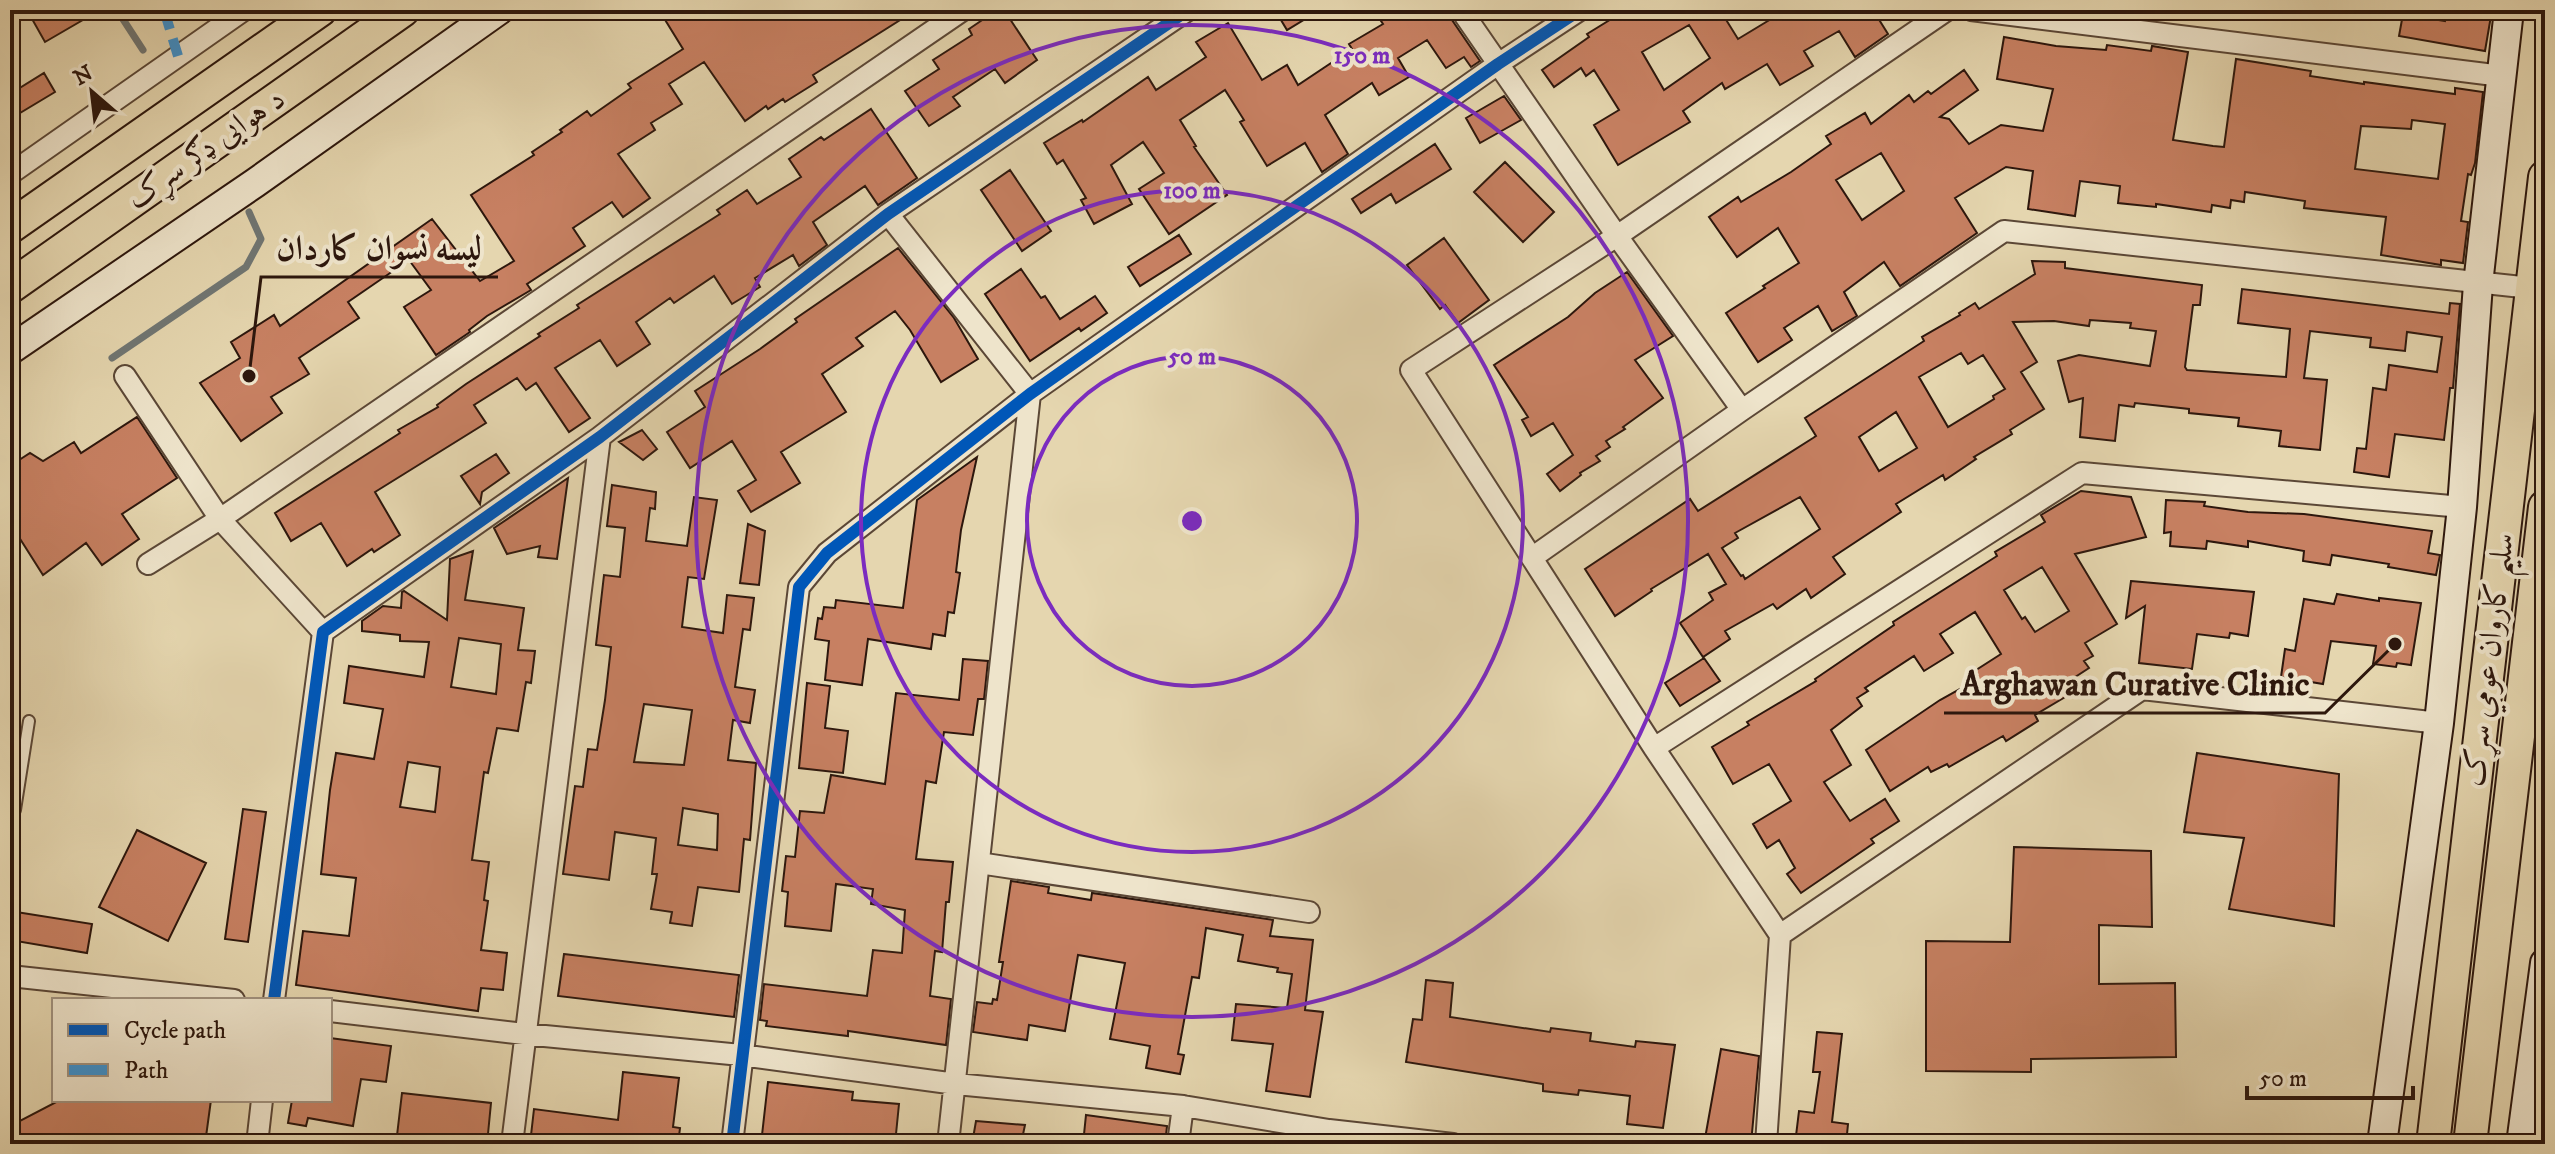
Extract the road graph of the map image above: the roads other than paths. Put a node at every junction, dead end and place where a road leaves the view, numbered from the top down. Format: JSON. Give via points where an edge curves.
{"nodes":[{"id":1,"x":244,"y":10,"type":"edge"},
{"id":2,"x":320,"y":10,"type":"edge"},
{"id":3,"x":403,"y":10,"type":"edge"},
{"id":4,"x":499,"y":10,"type":"edge"},
{"id":5,"x":963,"y":10,"type":"edge"},
{"id":6,"x":1188,"y":10,"type":"edge"},
{"id":7,"x":1461,"y":10,"type":"edge"},
{"id":8,"x":1580,"y":10,"type":"edge"},
{"id":9,"x":1947,"y":10,"type":"edge"},
{"id":10,"x":1971,"y":10,"type":"edge"},
{"id":11,"x":2509,"y":10,"type":"edge"},
{"id":12,"x":1498,"y":64,"type":"junction"},
{"id":13,"x":2502,"y":76,"type":"junction"},
{"id":14,"x":10,"y":174,"type":"edge"},
{"id":15,"x":2545,"y":177,"type":"edge"},
{"id":16,"x":888,"y":214,"type":"junction"},
{"id":17,"x":10,"y":227,"type":"edge"},
{"id":18,"x":1617,"y":236,"type":"junction"},
{"id":19,"x":2478,"y":284,"type":"junction"},
{"id":20,"x":10,"y":287,"type":"edge"},
{"id":21,"x":2531,"y":288,"type":"junction"},
{"id":22,"x":10,"y":350,"type":"edge"},
{"id":23,"x":125,"y":376,"type":"dead end"},
{"id":24,"x":1030,"y":394,"type":"junction"},
{"id":25,"x":1742,"y":410,"type":"junction"},
{"id":26,"x":600,"y":437,"type":"junction"},
{"id":27,"x":2462,"y":507,"type":"junction"},
{"id":28,"x":2545,"y":507,"type":"edge"},
{"id":29,"x":220,"y":519,"type":"junction"},
{"id":30,"x":1533,"y":557,"type":"junction"},
{"id":31,"x":148,"y":564,"type":"dead end"},
{"id":32,"x":323,"y":632,"type":"junction"},
{"id":33,"x":29,"y":721,"type":"dead end"},
{"id":34,"x":2439,"y":723,"type":"junction"},
{"id":35,"x":1654,"y":748,"type":"junction"},
{"id":36,"x":10,"y":818,"type":"edge"},
{"id":37,"x":979,"y":863,"type":"junction"},
{"id":38,"x":1309,"y":912,"type":"dead end"},
{"id":39,"x":1780,"y":935,"type":"junction"},
{"id":40,"x":2545,"y":963,"type":"edge"},
{"id":41,"x":10,"y":976,"type":"edge"},
{"id":42,"x":215,"y":998,"type":"edge"},
{"id":43,"x":274,"y":998,"type":"edge"},
{"id":44,"x":332,"y":1011,"type":"edge"},
{"id":45,"x":524,"y":1034,"type":"junction"},
{"id":46,"x":741,"y":1055,"type":"junction"},
{"id":47,"x":956,"y":1084,"type":"junction"},
{"id":48,"x":262,"y":1102,"type":"edge"},
{"id":49,"x":1183,"y":1106,"type":"junction"},
{"id":50,"x":1328,"y":1137,"type":"edge"},
{"id":51,"x":257,"y":1144,"type":"edge"},
{"id":52,"x":512,"y":1144,"type":"edge"},
{"id":53,"x":732,"y":1144,"type":"edge"},
{"id":54,"x":948,"y":1144,"type":"edge"},
{"id":55,"x":1178,"y":1144,"type":"edge"},
{"id":56,"x":1453,"y":1144,"type":"edge"},
{"id":57,"x":1766,"y":1144,"type":"edge"},
{"id":58,"x":2382,"y":1144,"type":"edge"},
{"id":59,"x":2433,"y":1144,"type":"edge"},
{"id":60,"x":2470,"y":1144,"type":"edge"},
{"id":61,"x":2521,"y":1144,"type":"edge"}],
"edges":[{"from":1,"to":14,"type":"street"},
{"from":2,"to":17,"type":"main road","name":"د هوایی ډګر سړک"},
{"from":3,"to":20,"type":"main road","name":"د هوایی ډګر سړک"},
{"from":4,"to":22,"type":"street"},
{"from":5,"to":29,"type":"street"},
{"from":6,"to":16,"type":"street"},
{"from":7,"to":12,"type":"street"},
{"from":8,"to":12,"type":"street"},
{"from":9,"to":18,"type":"street"},
{"from":10,"to":13,"type":"street"},
{"from":11,"to":13,"type":"street"},
{"from":12,"to":18,"type":"street"},
{"from":12,"to":24,"type":"street"},
{"from":13,"to":19,"type":"street"},
{"from":15,"to":21,"type":"main road","name":"سلیم کاروان عومي سړک"},
{"from":16,"to":24,"type":"street"},
{"from":16,"to":26,"type":"street"},
{"from":18,"to":25,"type":"street"},
{"from":18,"to":30,"type":"street","via":[[1411,370]]},
{"from":19,"to":21,"type":"street"},
{"from":19,"to":25,"type":"street","via":[[2004,231]]},
{"from":19,"to":27,"type":"street"},
{"from":21,"to":59,"type":"main road","name":"سلیم کاروان عومي سړک"},
{"from":23,"to":29,"type":"street"},
{"from":24,"to":37,"type":"street"},
{"from":24,"to":46,"type":"street","via":[[827,553],[799,587]]},
{"from":25,"to":30,"type":"street"},
{"from":26,"to":32,"type":"street"},
{"from":26,"to":45,"type":"street"},
{"from":27,"to":34,"type":"street"},
{"from":27,"to":35,"type":"street","via":[[2082,473]]},
{"from":28,"to":60,"type":"main road"},
{"from":29,"to":31,"type":"street"},
{"from":29,"to":32,"type":"street"},
{"from":30,"to":35,"type":"street"},
{"from":32,"to":43,"type":"street"},
{"from":33,"to":36,"type":"lane"},
{"from":34,"to":39,"type":"street","via":[[2142,689]]},
{"from":34,"to":58,"type":"street"},
{"from":35,"to":39,"type":"street"},
{"from":37,"to":38,"type":"street"},
{"from":37,"to":47,"type":"street"},
{"from":39,"to":57,"type":"street"},
{"from":40,"to":61,"type":"street"},
{"from":41,"to":42,"type":"street"},
{"from":44,"to":45,"type":"street"},
{"from":45,"to":46,"type":"street"},
{"from":45,"to":52,"type":"street"},
{"from":46,"to":47,"type":"street"},
{"from":46,"to":53,"type":"street"},
{"from":47,"to":49,"type":"street"},
{"from":47,"to":54,"type":"street"},
{"from":48,"to":51,"type":"street"},
{"from":49,"to":50,"type":"street"},
{"from":49,"to":55,"type":"street"},
{"from":50,"to":56,"type":"street"}]}
